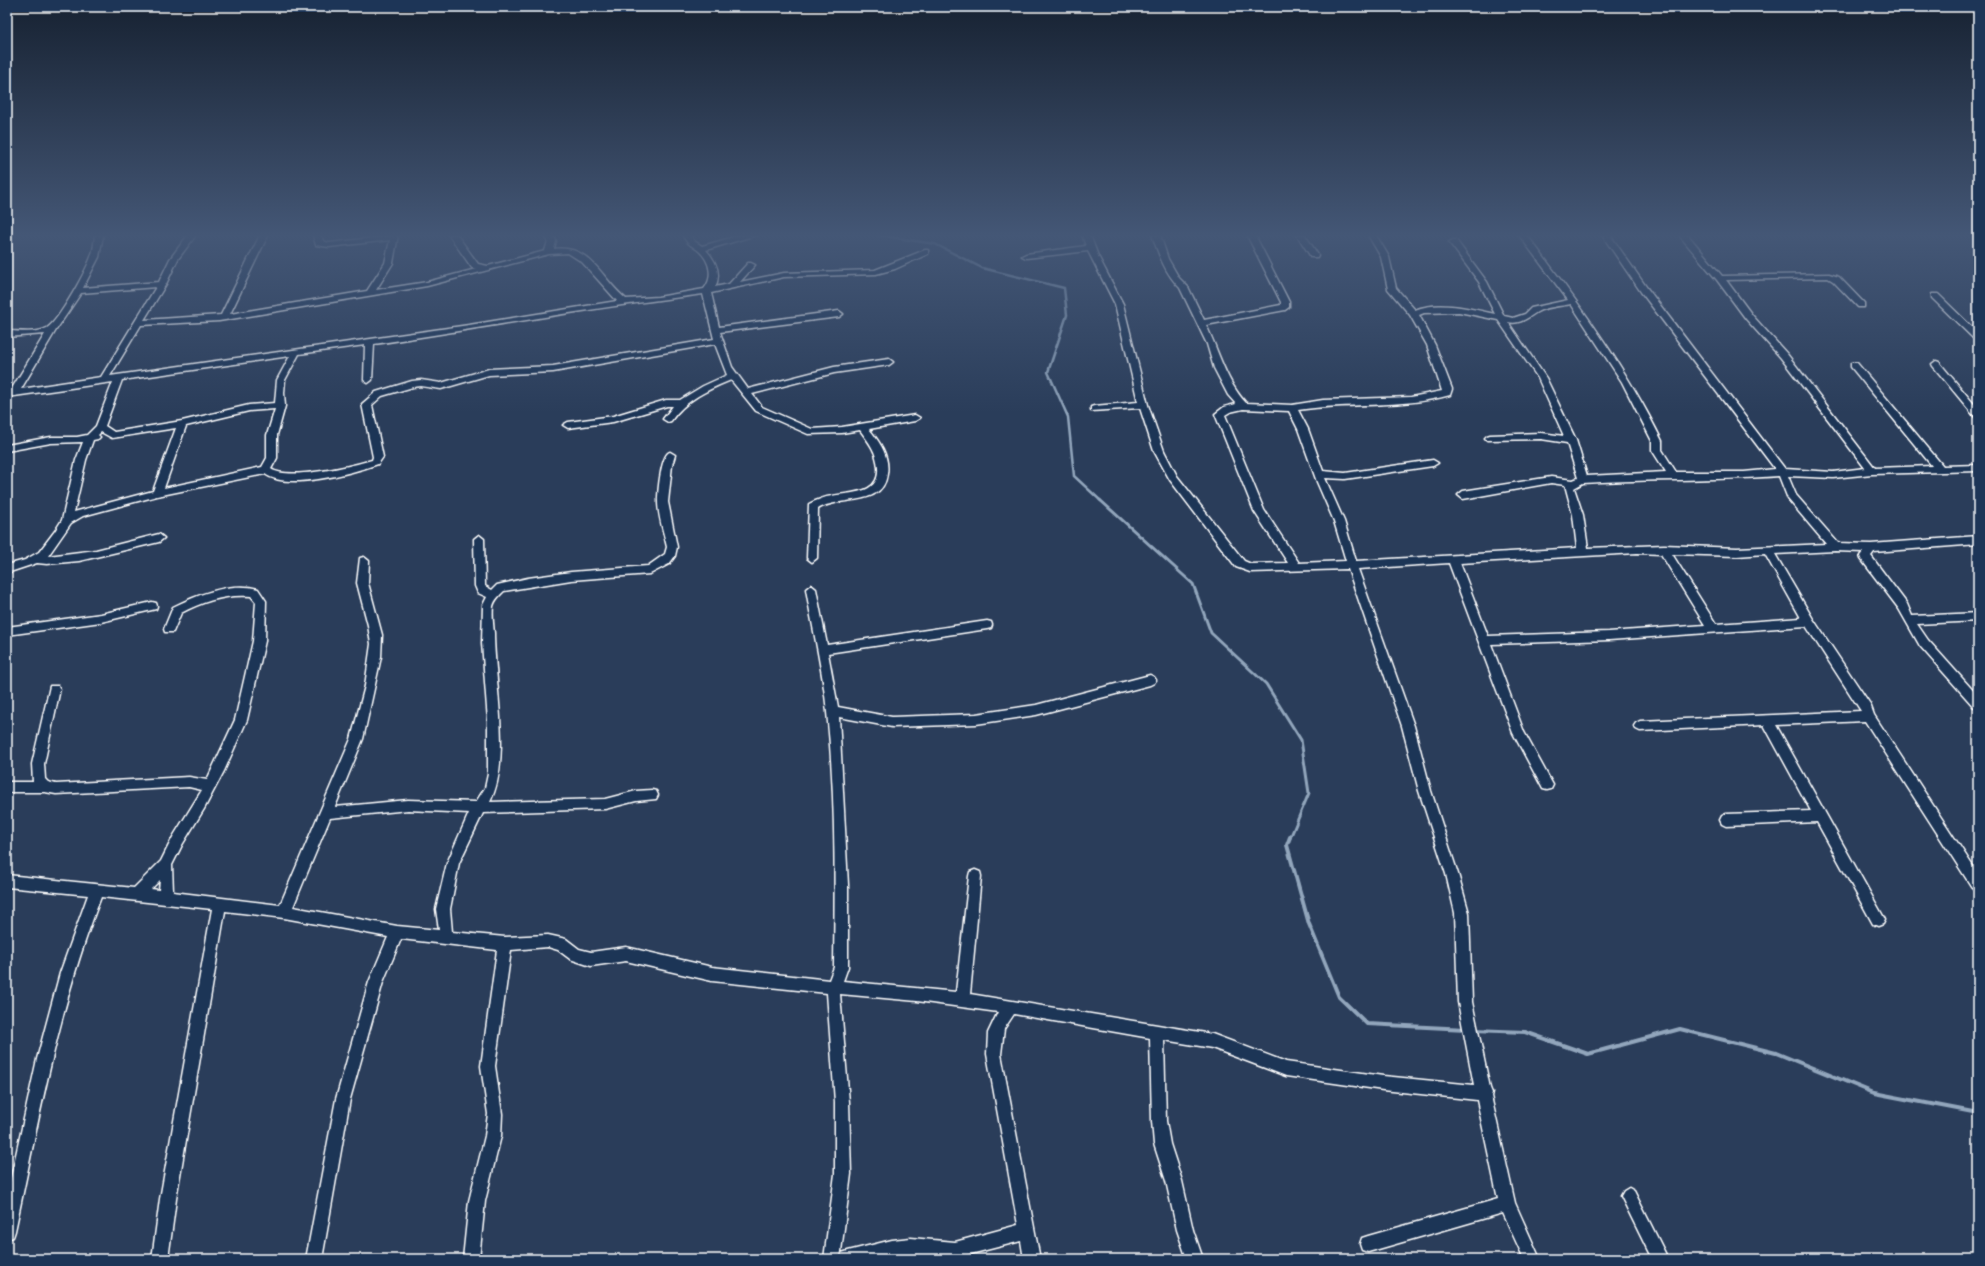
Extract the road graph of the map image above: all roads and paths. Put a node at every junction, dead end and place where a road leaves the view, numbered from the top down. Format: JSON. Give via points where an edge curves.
{"nodes":[{"id":1,"x":75,"y":294,"type":"edge"},
{"id":2,"x":156,"y":294,"type":"edge"},
{"id":3,"x":235,"y":294,"type":"edge"},
{"id":4,"x":363,"y":294,"type":"edge"},
{"id":5,"x":614,"y":294,"type":"edge"},
{"id":6,"x":688,"y":294,"type":"edge"},
{"id":7,"x":707,"y":294,"type":"edge"},
{"id":8,"x":1114,"y":294,"type":"edge"},
{"id":9,"x":1187,"y":294,"type":"edge"},
{"id":10,"x":1281,"y":294,"type":"edge"},
{"id":11,"x":1397,"y":294,"type":"edge"},
{"id":12,"x":1489,"y":294,"type":"edge"},
{"id":13,"x":1566,"y":294,"type":"edge"},
{"id":14,"x":1647,"y":294,"type":"edge"},
{"id":15,"x":1732,"y":294,"type":"edge"},
{"id":16,"x":1850,"y":294,"type":"edge"},
{"id":17,"x":1935,"y":296,"type":"dead end"},
{"id":18,"x":1573,"y":301,"type":"junction"},
{"id":19,"x":624,"y":302,"type":"junction"},
{"id":20,"x":1861,"y":305,"type":"dead end"},
{"id":21,"x":839,"y":314,"type":"dead end"},
{"id":22,"x":1414,"y":314,"type":"junction"},
{"id":23,"x":224,"y":317,"type":"junction"},
{"id":24,"x":1502,"y":320,"type":"junction"},
{"id":25,"x":139,"y":323,"type":"junction"},
{"id":26,"x":1201,"y":323,"type":"junction"},
{"id":27,"x":52,"y":330,"type":"junction"},
{"id":28,"x":716,"y":330,"type":"junction"},
{"id":29,"x":7,"y":334,"type":"edge"},
{"id":30,"x":1978,"y":338,"type":"edge"},
{"id":31,"x":370,"y":341,"type":"junction"},
{"id":32,"x":719,"y":341,"type":"junction"},
{"id":33,"x":296,"y":352,"type":"junction"},
{"id":34,"x":889,"y":362,"type":"dead end"},
{"id":35,"x":1936,"y":364,"type":"dead end"},
{"id":36,"x":1854,"y":365,"type":"dead end"},
{"id":37,"x":732,"y":376,"type":"junction"},
{"id":38,"x":118,"y":378,"type":"junction"},
{"id":39,"x":368,"y":380,"type":"dead end"},
{"id":40,"x":103,"y":381,"type":"junction"},
{"id":41,"x":746,"y":393,"type":"junction"},
{"id":42,"x":10,"y":394,"type":"edge"},
{"id":43,"x":681,"y":403,"type":"junction"},
{"id":44,"x":280,"y":406,"type":"junction"},
{"id":45,"x":1143,"y":406,"type":"junction"},
{"id":46,"x":1243,"y":406,"type":"junction"},
{"id":47,"x":1292,"y":408,"type":"junction"},
{"id":48,"x":1094,"y":409,"type":"dead end"},
{"id":49,"x":1978,"y":415,"type":"edge"},
{"id":50,"x":915,"y":418,"type":"dead end"},
{"id":51,"x":668,"y":419,"type":"dead end"},
{"id":52,"x":182,"y":424,"type":"junction"},
{"id":53,"x":568,"y":424,"type":"dead end"},
{"id":54,"x":100,"y":427,"type":"junction"},
{"id":55,"x":862,"y":428,"type":"junction"},
{"id":56,"x":112,"y":435,"type":"junction"},
{"id":57,"x":90,"y":437,"type":"junction"},
{"id":58,"x":1490,"y":438,"type":"dead end"},
{"id":59,"x":1571,"y":440,"type":"junction"},
{"id":60,"x":7,"y":448,"type":"edge"},
{"id":61,"x":670,"y":455,"type":"dead end"},
{"id":62,"x":1433,"y":463,"type":"dead end"},
{"id":63,"x":1978,"y":468,"type":"edge"},
{"id":64,"x":1940,"y":469,"type":"junction"},
{"id":65,"x":266,"y":470,"type":"junction"},
{"id":66,"x":1872,"y":471,"type":"junction"},
{"id":67,"x":1782,"y":472,"type":"junction"},
{"id":68,"x":1319,"y":474,"type":"junction"},
{"id":69,"x":1673,"y":476,"type":"junction"},
{"id":70,"x":1583,"y":480,"type":"junction"},
{"id":71,"x":1572,"y":483,"type":"junction"},
{"id":72,"x":157,"y":493,"type":"junction"},
{"id":73,"x":1463,"y":495,"type":"dead end"},
{"id":74,"x":67,"y":520,"type":"junction"},
{"id":75,"x":160,"y":538,"type":"dead end"},
{"id":76,"x":479,"y":539,"type":"dead end"},
{"id":77,"x":1978,"y":540,"type":"edge"},
{"id":78,"x":1835,"y":547,"type":"junction"},
{"id":79,"x":1871,"y":548,"type":"junction"},
{"id":80,"x":1664,"y":549,"type":"junction"},
{"id":81,"x":1583,"y":551,"type":"junction"},
{"id":82,"x":1768,"y":551,"type":"junction"},
{"id":83,"x":812,"y":558,"type":"dead end"},
{"id":84,"x":35,"y":559,"type":"junction"},
{"id":85,"x":1453,"y":559,"type":"junction"},
{"id":86,"x":364,"y":561,"type":"dead end"},
{"id":87,"x":1352,"y":566,"type":"junction"},
{"id":88,"x":1296,"y":567,"type":"junction"},
{"id":89,"x":7,"y":569,"type":"edge"},
{"id":90,"x":811,"y":589,"type":"dead end"},
{"id":91,"x":493,"y":595,"type":"junction"},
{"id":92,"x":152,"y":606,"type":"dead end"},
{"id":93,"x":1978,"y":617,"type":"edge"},
{"id":94,"x":1909,"y":620,"type":"junction"},
{"id":95,"x":1809,"y":622,"type":"junction"},
{"id":96,"x":987,"y":625,"type":"dead end"},
{"id":97,"x":169,"y":629,"type":"dead end"},
{"id":98,"x":1713,"y":629,"type":"junction"},
{"id":99,"x":7,"y":631,"type":"edge"},
{"id":100,"x":1485,"y":640,"type":"junction"},
{"id":101,"x":822,"y":650,"type":"junction"},
{"id":102,"x":1150,"y":680,"type":"dead end"},
{"id":103,"x":54,"y":689,"type":"dead end"},
{"id":104,"x":1978,"y":704,"type":"edge"},
{"id":105,"x":833,"y":711,"type":"junction"},
{"id":106,"x":1868,"y":716,"type":"junction"},
{"id":107,"x":1767,"y":720,"type":"junction"},
{"id":108,"x":1640,"y":726,"type":"dead end"},
{"id":109,"x":1547,"y":785,"type":"dead end"},
{"id":110,"x":210,"y":786,"type":"junction"},
{"id":111,"x":45,"y":787,"type":"junction"},
{"id":112,"x":7,"y":788,"type":"edge"},
{"id":113,"x":652,"y":795,"type":"dead end"},
{"id":114,"x":478,"y":808,"type":"junction"},
{"id":115,"x":327,"y":813,"type":"junction"},
{"id":116,"x":1821,"y":816,"type":"junction"},
{"id":117,"x":1726,"y":820,"type":"dead end"},
{"id":118,"x":166,"y":866,"type":"junction"},
{"id":119,"x":975,"y":876,"type":"dead end"},
{"id":120,"x":7,"y":881,"type":"edge"},
{"id":121,"x":1978,"y":885,"type":"edge"},
{"id":122,"x":97,"y":890,"type":"junction"},
{"id":123,"x":137,"y":894,"type":"junction"},
{"id":124,"x":166,"y":897,"type":"junction"},
{"id":125,"x":219,"y":905,"type":"junction"},
{"id":126,"x":284,"y":912,"type":"junction"},
{"id":127,"x":1878,"y":920,"type":"dead end"},
{"id":128,"x":398,"y":932,"type":"junction"},
{"id":129,"x":446,"y":937,"type":"junction"},
{"id":130,"x":505,"y":944,"type":"junction"},
{"id":131,"x":834,"y":986,"type":"junction"},
{"id":132,"x":962,"y":1001,"type":"junction"},
{"id":133,"x":1011,"y":1007,"type":"junction"},
{"id":134,"x":1157,"y":1032,"type":"junction"},
{"id":135,"x":1485,"y":1093,"type":"junction"},
{"id":136,"x":1629,"y":1196,"type":"dead end"},
{"id":137,"x":1507,"y":1204,"type":"junction"},
{"id":138,"x":1027,"y":1230,"type":"junction"},
{"id":139,"x":7,"y":1231,"type":"edge"},
{"id":140,"x":1368,"y":1244,"type":"dead end"},
{"id":141,"x":160,"y":1259,"type":"edge"},
{"id":142,"x":314,"y":1259,"type":"edge"},
{"id":143,"x":471,"y":1259,"type":"edge"},
{"id":144,"x":832,"y":1259,"type":"edge"},
{"id":145,"x":848,"y":1259,"type":"edge"},
{"id":146,"x":1032,"y":1259,"type":"edge"},
{"id":147,"x":1195,"y":1259,"type":"edge"},
{"id":148,"x":1532,"y":1259,"type":"edge"},
{"id":149,"x":1660,"y":1259,"type":"edge"}],
"edges":[{"from":1,"to":27,"type":"street","via":[[63,318]]},
{"from":2,"to":25,"type":"street"},
{"from":3,"to":23,"type":"street"},
{"from":4,"to":23,"type":"street"},
{"from":5,"to":19,"type":"street"},
{"from":6,"to":19,"type":"street"},
{"from":7,"to":28,"type":"street"},
{"from":8,"to":45,"type":"street","via":[[1119,304]]},
{"from":9,"to":26,"type":"street"},
{"from":10,"to":26,"type":"street","via":[[1285,307]]},
{"from":11,"to":22,"type":"street"},
{"from":12,"to":24,"type":"street"},
{"from":13,"to":18,"type":"street"},
{"from":14,"to":67,"type":"street"},
{"from":15,"to":66,"type":"street","via":[[1784,356]]},
{"from":16,"to":20,"type":"street"},
{"from":17,"to":30,"type":"street"},
{"from":18,"to":24,"type":"street","via":[[1534,310],[1520,320]]},
{"from":18,"to":69,"type":"street","via":[[1626,382],[1657,441],[1657,450],[1661,458]]},
{"from":19,"to":31,"type":"street","via":[[469,328]]},
{"from":21,"to":28,"type":"street"},
{"from":22,"to":24,"type":"street","via":[[1423,310],[1451,309]]},
{"from":22,"to":47,"type":"street","via":[[1431,345],[1447,393],[1411,400],[1323,403]]},
{"from":23,"to":25,"type":"street"},
{"from":24,"to":59,"type":"street","via":[[1542,378]]},
{"from":25,"to":40,"type":"street"},
{"from":26,"to":46,"type":"street","via":[[1218,368],[1233,395]]},
{"from":27,"to":29,"type":"street"},
{"from":27,"to":42,"type":"street"},
{"from":28,"to":32,"type":"street"},
{"from":31,"to":33,"type":"street"},
{"from":31,"to":39,"type":"street"},
{"from":32,"to":37,"type":"street"},
{"from":32,"to":65,"type":"street","via":[[553,369],[489,372],[441,386],[421,383],[390,390],[379,394],[367,404],[378,457],[375,462],[361,467],[291,477],[275,476]]},
{"from":33,"to":38,"type":"street"},
{"from":33,"to":44,"type":"street","via":[[281,380]]},
{"from":34,"to":41,"type":"street","via":[[834,370]]},
{"from":35,"to":49,"type":"street"},
{"from":36,"to":64,"type":"street"},
{"from":37,"to":41,"type":"street","via":[[739,381]]},
{"from":37,"to":43,"type":"street"},
{"from":38,"to":40,"type":"street"},
{"from":38,"to":54,"type":"street"},
{"from":40,"to":42,"type":"street"},
{"from":41,"to":55,"type":"street","via":[[759,409],[811,432]]},
{"from":43,"to":51,"type":"street","via":[[671,411]]},
{"from":43,"to":53,"type":"street","via":[[666,403],[613,419]]},
{"from":44,"to":52,"type":"street","via":[[249,408]]},
{"from":44,"to":65,"type":"street","via":[[272,435],[272,458]]},
{"from":45,"to":48,"type":"street"},
{"from":45,"to":88,"type":"street","via":[[1159,451],[1173,478],[1240,564],[1250,568]]},
{"from":46,"to":47,"type":"street"},
{"from":46,"to":88,"type":"street","via":[[1227,409],[1220,414],[1259,511]]},
{"from":47,"to":68,"type":"street","via":[[1303,429]]},
{"from":50,"to":55,"type":"street"},
{"from":52,"to":56,"type":"street"},
{"from":52,"to":72,"type":"street"},
{"from":54,"to":56,"type":"street"},
{"from":54,"to":57,"type":"street"},
{"from":55,"to":83,"type":"street","via":[[879,449],[884,476],[880,486],[870,492],[828,500],[813,506]]},
{"from":56,"to":57,"type":"street"},
{"from":57,"to":60,"type":"street","via":[[77,440],[50,440]]},
{"from":57,"to":74,"type":"street","via":[[81,460]]},
{"from":58,"to":59,"type":"street","via":[[1541,436]]},
{"from":59,"to":70,"type":"street"},
{"from":61,"to":91,"type":"street","via":[[663,502],[672,548],[670,556],[665,561],[650,570],[586,574],[535,581],[501,588]]},
{"from":62,"to":68,"type":"street","via":[[1345,476]]},
{"from":63,"to":64,"type":"street"},
{"from":64,"to":66,"type":"street"},
{"from":65,"to":72,"type":"street"},
{"from":66,"to":67,"type":"street","via":[[1833,475]]},
{"from":67,"to":69,"type":"street"},
{"from":67,"to":78,"type":"street","via":[[1792,497]]},
{"from":68,"to":87,"type":"street","via":[[1339,521]]},
{"from":69,"to":70,"type":"street"},
{"from":70,"to":71,"type":"street"},
{"from":71,"to":73,"type":"street","via":[[1551,480]]},
{"from":71,"to":81,"type":"street","via":[[1569,487],[1578,515]]},
{"from":72,"to":74,"type":"street","via":[[91,509]]},
{"from":74,"to":84,"type":"street","via":[[43,555]]},
{"from":75,"to":84,"type":"street","via":[[58,560]]},
{"from":76,"to":91,"type":"street","via":[[480,586],[482,590]]},
{"from":77,"to":79,"type":"street"},
{"from":78,"to":79,"type":"street"},
{"from":78,"to":82,"type":"street"},
{"from":79,"to":94,"type":"street","via":[[1865,556],[1903,607]]},
{"from":80,"to":81,"type":"street"},
{"from":80,"to":82,"type":"street"},
{"from":80,"to":98,"type":"street"},
{"from":81,"to":85,"type":"street"},
{"from":82,"to":95,"type":"street"},
{"from":84,"to":89,"type":"street"},
{"from":85,"to":87,"type":"street"},
{"from":85,"to":100,"type":"street"},
{"from":86,"to":115,"type":"street","via":[[361,577],[364,600],[377,636],[375,658],[357,739]]},
{"from":87,"to":88,"type":"street"},
{"from":87,"to":135,"type":"street","via":[[1408,726],[1462,913],[1465,1002]]},
{"from":90,"to":101,"type":"street"},
{"from":91,"to":114,"type":"street","via":[[488,606],[488,643],[494,721],[494,774],[491,788]]},
{"from":92,"to":99,"type":"street","via":[[101,618]]},
{"from":93,"to":94,"type":"street"},
{"from":94,"to":104,"type":"street","via":[[1924,643]]},
{"from":95,"to":98,"type":"street"},
{"from":95,"to":106,"type":"street","via":[[1866,707]]},
{"from":96,"to":101,"type":"street"},
{"from":97,"to":110,"type":"street","via":[[177,610],[202,599],[242,591],[254,592],[261,601],[259,641],[241,720]]},
{"from":98,"to":100,"type":"street"},
{"from":100,"to":109,"type":"street","via":[[1519,733]]},
{"from":101,"to":105,"type":"street"},
{"from":102,"to":105,"type":"street","via":[[1036,710],[976,719],[892,722]]},
{"from":103,"to":111,"type":"street","via":[[38,764],[39,781]]},
{"from":105,"to":131,"type":"street","via":[[841,885],[841,967]]},
{"from":106,"to":107,"type":"street"},
{"from":106,"to":121,"type":"street"},
{"from":107,"to":108,"type":"street"},
{"from":107,"to":116,"type":"street"},
{"from":110,"to":111,"type":"street","via":[[189,782],[129,787]]},
{"from":110,"to":118,"type":"street","via":[[177,841]]},
{"from":111,"to":112,"type":"street"},
{"from":113,"to":114,"type":"street","via":[[636,796],[605,804]]},
{"from":114,"to":115,"type":"street","via":[[408,804]]},
{"from":114,"to":129,"type":"street","via":[[453,863],[443,909]]},
{"from":115,"to":126,"type":"street"},
{"from":116,"to":117,"type":"street"},
{"from":116,"to":127,"type":"street"},
{"from":118,"to":123,"type":"street"},
{"from":118,"to":124,"type":"street"},
{"from":119,"to":132,"type":"street"},
{"from":120,"to":122,"type":"street"},
{"from":122,"to":123,"type":"street"},
{"from":122,"to":139,"type":"street","via":[[63,982]]},
{"from":123,"to":124,"type":"street"},
{"from":124,"to":125,"type":"street"},
{"from":125,"to":126,"type":"street"},
{"from":125,"to":141,"type":"street"},
{"from":126,"to":128,"type":"street"},
{"from":128,"to":129,"type":"street"},
{"from":128,"to":142,"type":"street","via":[[376,982],[343,1099]]},
{"from":129,"to":130,"type":"street"},
{"from":130,"to":131,"type":"street","via":[[548,941],[561,944],[576,954],[591,959],[626,954],[712,974]]},
{"from":130,"to":143,"type":"street","via":[[488,1066],[495,1114],[493,1136],[477,1201]]},
{"from":131,"to":132,"type":"street"},
{"from":131,"to":144,"type":"street","via":[[833,1019],[842,1102],[843,1174]]},
{"from":132,"to":133,"type":"street"},
{"from":133,"to":134,"type":"street"},
{"from":133,"to":138,"type":"street","via":[[998,1023],[994,1037],[994,1054]]},
{"from":134,"to":135,"type":"street","via":[[1212,1041],[1286,1069],[1383,1083]]},
{"from":134,"to":147,"type":"street","via":[[1162,1144]]},
{"from":135,"to":137,"type":"street"},
{"from":136,"to":149,"type":"street"},
{"from":137,"to":140,"type":"street"},
{"from":137,"to":148,"type":"street"},
{"from":138,"to":145,"type":"street","via":[[955,1250],[911,1246]]},
{"from":138,"to":146,"type":"street"}]}
